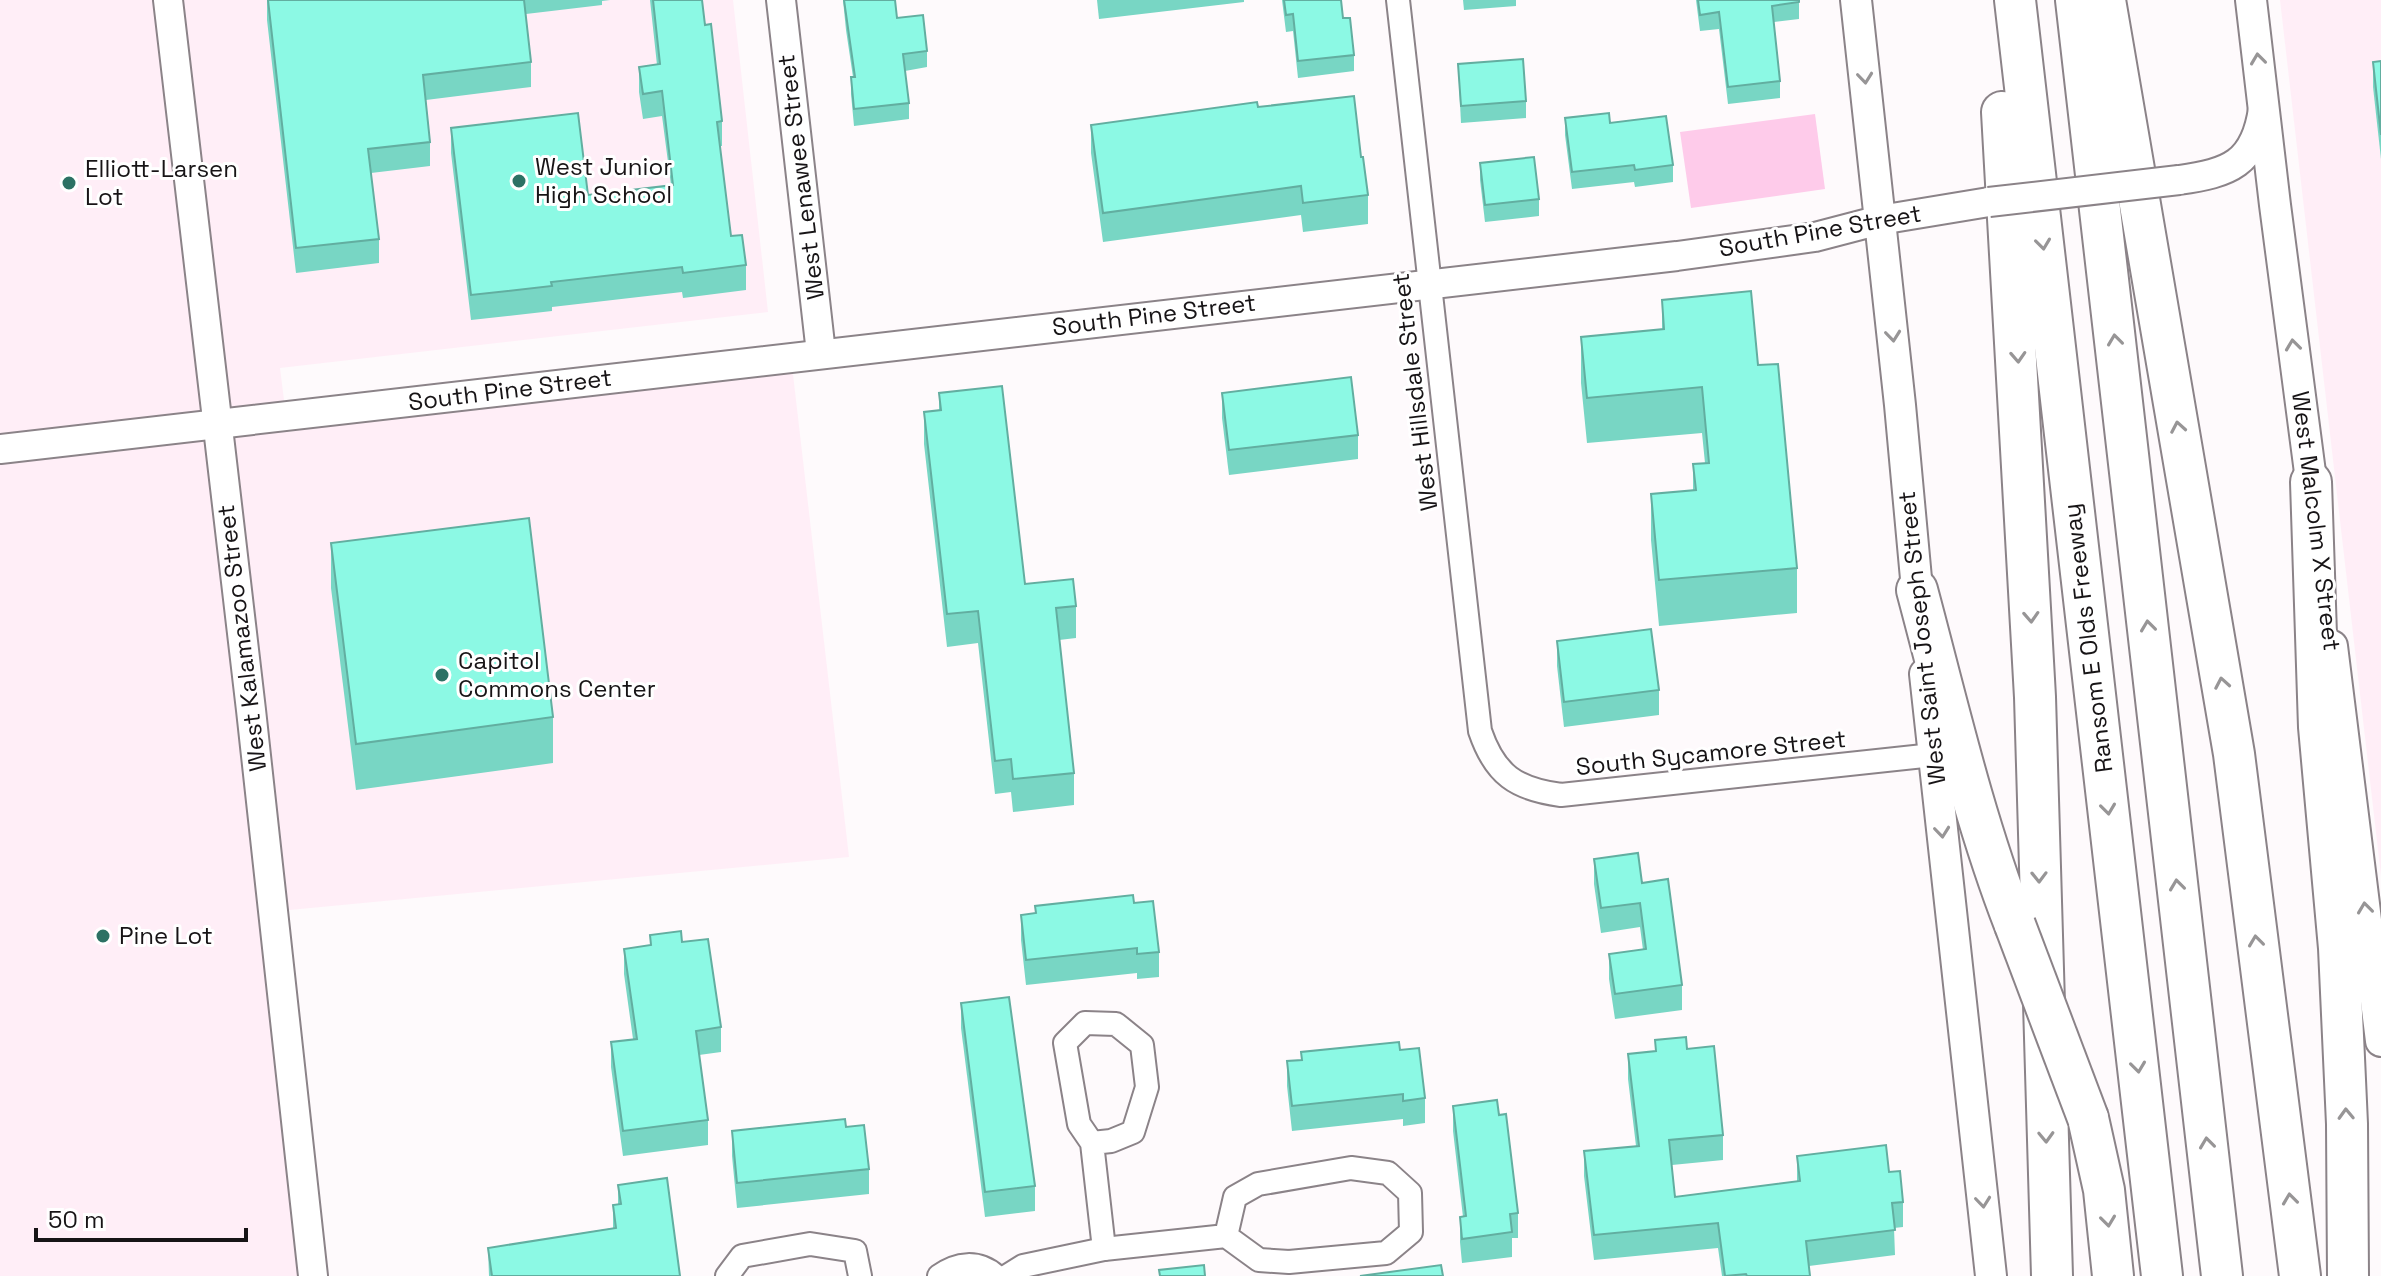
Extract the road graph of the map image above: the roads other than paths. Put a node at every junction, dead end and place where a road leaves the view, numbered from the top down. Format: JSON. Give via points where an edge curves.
{"nodes":[{"id":1,"x":168,"y":0,"type":"edge"},
{"id":2,"x":781,"y":0,"type":"edge"},
{"id":3,"x":1398,"y":0,"type":"edge"},
{"id":4,"x":1856,"y":0,"type":"edge"},
{"id":5,"x":1994,"y":0,"type":"edge"},
{"id":6,"x":2015,"y":0,"type":"edge"},
{"id":7,"x":2076,"y":0,"type":"edge"},
{"id":8,"x":2105,"y":0,"type":"edge"},
{"id":9,"x":2251,"y":0,"type":"edge"},
{"id":10,"x":2264,"y":106,"type":"junction"},
{"id":11,"x":1880,"y":220,"type":"junction"},
{"id":12,"x":1428,"y":283,"type":"junction"},
{"id":13,"x":821,"y":353,"type":"junction"},
{"id":14,"x":217,"y":425,"type":"junction"},
{"id":15,"x":0,"y":449,"type":"edge"},
{"id":16,"x":2311,"y":482,"type":"junction"},
{"id":17,"x":1917,"y":590,"type":"junction"},
{"id":18,"x":1933,"y":755,"type":"junction"},
{"id":19,"x":1501,"y":771,"type":"joint"},
{"id":20,"x":2381,"y":1041,"type":"edge"},
{"id":21,"x":1092,"y":1143,"type":"junction"},
{"id":22,"x":1226,"y":1236,"type":"junction"},
{"id":23,"x":1104,"y":1249,"type":"junction"},
{"id":24,"x":313,"y":1276,"type":"edge"},
{"id":25,"x":727,"y":1276,"type":"edge"},
{"id":26,"x":860,"y":1276,"type":"edge"},
{"id":27,"x":939,"y":1276,"type":"edge"},
{"id":28,"x":996,"y":1276,"type":"edge"},
{"id":29,"x":1007,"y":1276,"type":"edge"},
{"id":30,"x":1991,"y":1276,"type":"edge"},
{"id":31,"x":2052,"y":1276,"type":"edge"},
{"id":32,"x":2113,"y":1276,"type":"edge"},
{"id":33,"x":2162,"y":1276,"type":"edge"},
{"id":34,"x":2222,"y":1276,"type":"edge"},
{"id":35,"x":2300,"y":1276,"type":"edge"},
{"id":36,"x":2348,"y":1276,"type":"edge"}],
"edges":[{"from":1,"to":14,"type":"street","name":"West Kalamazoo Street"},
{"from":2,"to":13,"type":"street","name":"West Lenawee Street"},
{"from":3,"to":12,"type":"street","name":"West Hillsdale Street"},
{"from":4,"to":11,"type":"main road","name":"West Saint Joseph Street","one_way":true},
{"from":5,"to":31,"type":"highway","one_way":true,"via":[[2035,697]]},
{"from":6,"to":33,"type":"highway","name":"Ransom E Olds Freeway","one_way":true},
{"from":34,"to":7,"type":"highway","one_way":true},
{"from":35,"to":8,"type":"highway","one_way":true,"via":[[2234,754]]},
{"from":10,"to":9,"type":"main road","name":"West Malcolm X Street","one_way":true},
{"from":10,"to":11,"type":"street","name":"South Pine Street","bridge":true,"via":[[2257,137],[2241,159],[2220,173]]},
{"from":16,"to":10,"type":"main road","name":"West Malcolm X Street","one_way":true},
{"from":11,"to":12,"type":"street","name":"South Pine Street","via":[[1815,237]]},
{"from":11,"to":17,"type":"main road","name":"West Saint Joseph Street","one_way":true},
{"from":12,"to":13,"type":"street","name":"South Pine Street"},
{"from":12,"to":19,"type":"street","name":"West Hillsdale Street","via":[[1480,731],[1487,753]]},
{"from":13,"to":14,"type":"street","name":"South Pine Street"},
{"from":14,"to":15,"type":"street","name":"South Pine Street"},
{"from":14,"to":24,"type":"street","name":"West Kalamazoo Street"},
{"from":20,"to":16,"type":"main road","name":"West Malcolm X Street","one_way":true},
{"from":36,"to":16,"type":"highway","one_way":true,"via":[[2339,948],[2319,727]]},
{"from":17,"to":18,"type":"main road","name":"West Saint Joseph Street"},
{"from":17,"to":32,"type":"highway","one_way":true,"bridge":true,"via":[[1996,877],[2088,1118],[2104,1190]]},
{"from":18,"to":19,"type":"street","name":"South Sycamore Street","via":[[1561,795],[1517,785]]},
{"from":18,"to":30,"type":"main road","name":"West Saint Joseph Street","one_way":true},
{"from":21,"to":21,"type":"street","via":[[1079,1124],[1065,1043],[1085,1023],[1116,1024],[1142,1045],[1147,1087],[1133,1132]]},
{"from":21,"to":23,"type":"street"},
{"from":22,"to":22,"type":"street","via":[[1259,1260],[1386,1253],[1411,1232],[1410,1193],[1388,1173],[1351,1168],[1258,1184],[1235,1197]]},
{"from":22,"to":23,"type":"street"},
{"from":23,"to":29,"type":"street","via":[[1023,1266]]},
{"from":25,"to":26,"type":"street","via":[[742,1256],[810,1244],[855,1251]]},
{"from":27,"to":28,"type":"street","via":[[965,1265]]}]}
